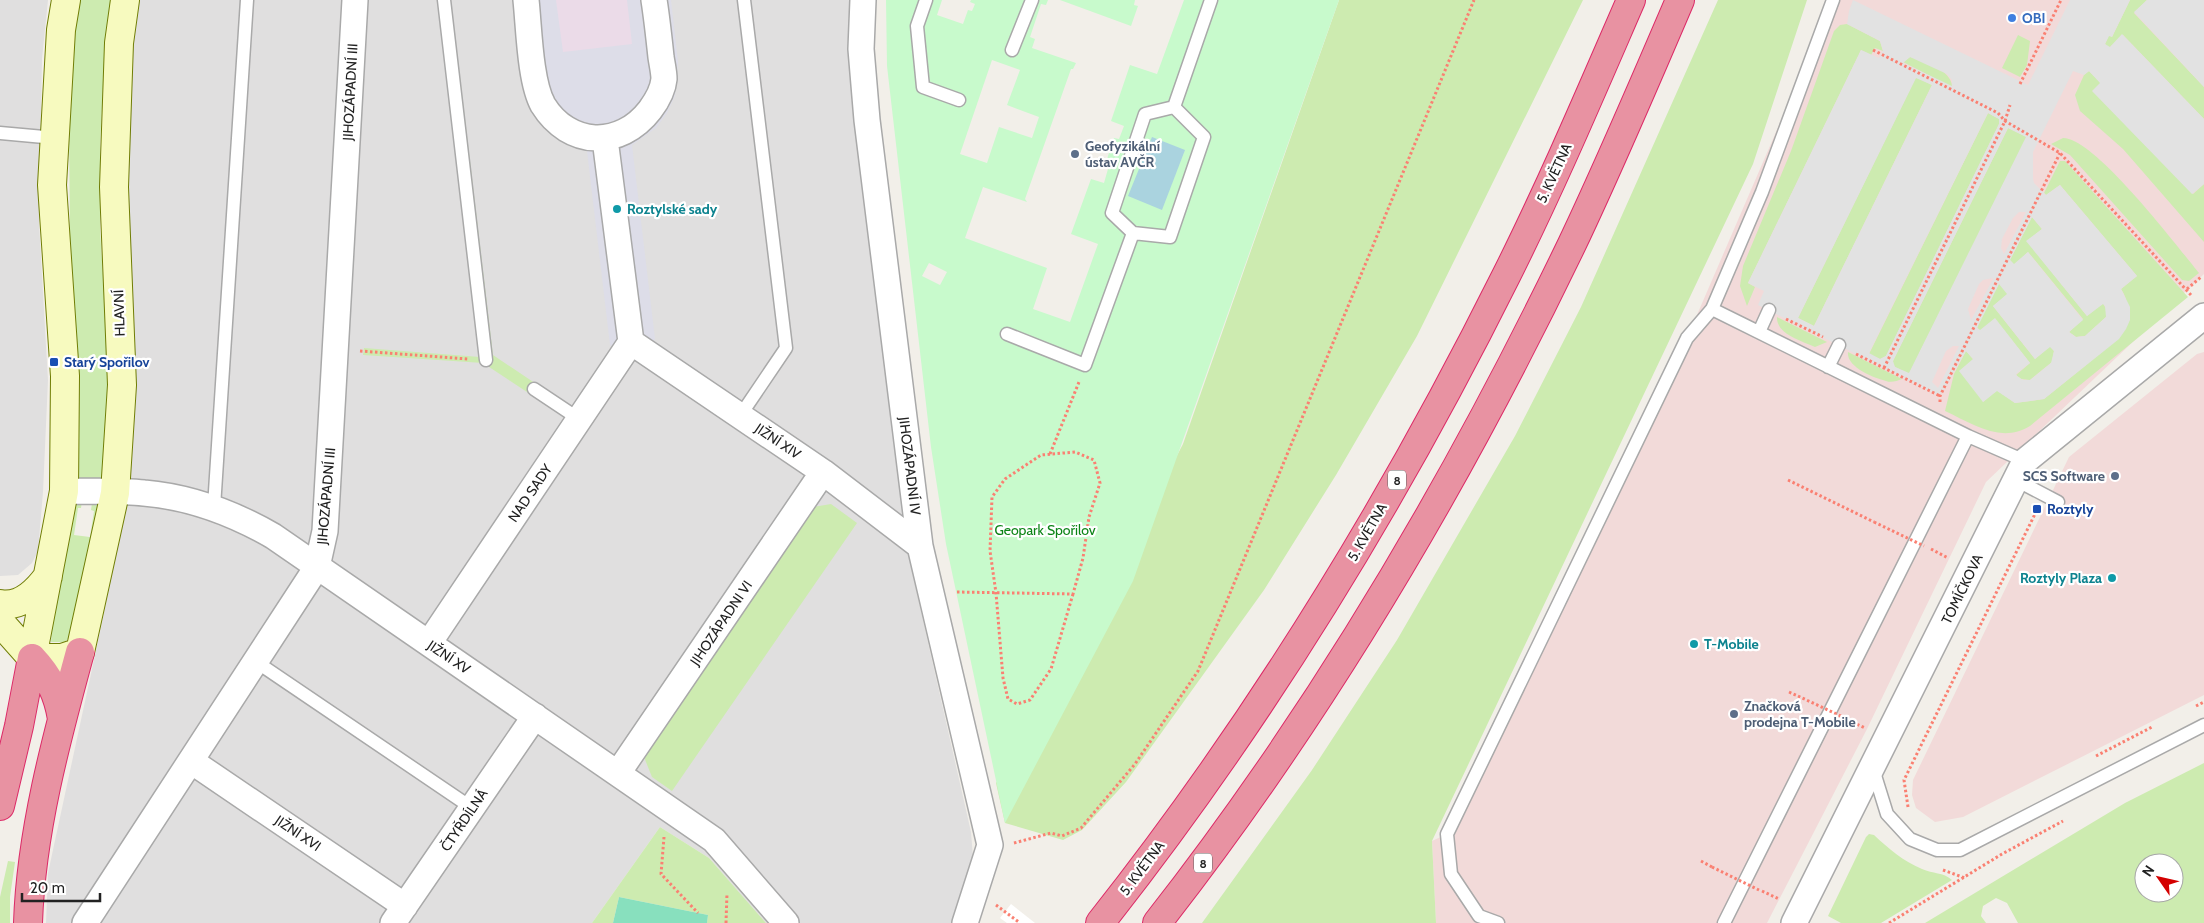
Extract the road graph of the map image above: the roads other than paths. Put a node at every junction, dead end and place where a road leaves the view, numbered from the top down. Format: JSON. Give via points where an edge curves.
{"nodes":[{"id":1,"x":66,"y":0,"type":"edge"},
{"id":2,"x":125,"y":0,"type":"edge"},
{"id":3,"x":248,"y":0,"type":"edge"},
{"id":4,"x":354,"y":0,"type":"edge"},
{"id":5,"x":444,"y":0,"type":"edge"},
{"id":6,"x":526,"y":0,"type":"edge"},
{"id":7,"x":654,"y":0,"type":"edge"},
{"id":8,"x":744,"y":0,"type":"edge"},
{"id":9,"x":863,"y":0,"type":"edge"},
{"id":10,"x":926,"y":0,"type":"edge"},
{"id":11,"x":1032,"y":0,"type":"edge"},
{"id":12,"x":1211,"y":0,"type":"edge"},
{"id":13,"x":1631,"y":0,"type":"edge"},
{"id":14,"x":1680,"y":0,"type":"edge"},
{"id":15,"x":1833,"y":0,"type":"edge"},
{"id":16,"x":1012,"y":50,"type":"dead end"},
{"id":17,"x":959,"y":100,"type":"dead end"},
{"id":18,"x":1174,"y":107,"type":"junction"},
{"id":19,"x":0,"y":133,"type":"edge"},
{"id":20,"x":55,"y":138,"type":"junction"},
{"id":21,"x":605,"y":139,"type":"junction"},
{"id":22,"x":1133,"y":233,"type":"junction"},
{"id":23,"x":1712,"y":309,"type":"junction"},
{"id":24,"x":2200,"y":309,"type":"edge"},
{"id":25,"x":1769,"y":310,"type":"dead end"},
{"id":26,"x":1759,"y":332,"type":"junction"},
{"id":27,"x":1007,"y":334,"type":"dead end"},
{"id":28,"x":631,"y":342,"type":"junction"},
{"id":29,"x":1839,"y":345,"type":"dead end"},
{"id":30,"x":486,"y":360,"type":"road end"},
{"id":31,"x":1828,"y":367,"type":"junction"},
{"id":32,"x":534,"y":389,"type":"dead end"},
{"id":33,"x":740,"y":416,"type":"junction"},
{"id":34,"x":580,"y":419,"type":"junction"},
{"id":35,"x":1968,"y":436,"type":"junction"},
{"id":36,"x":2020,"y":470,"type":"junction"},
{"id":37,"x":823,"y":472,"type":"junction"},
{"id":38,"x":64,"y":491,"type":"junction"},
{"id":39,"x":115,"y":493,"type":"junction"},
{"id":40,"x":2058,"y":502,"type":"dead end"},
{"id":41,"x":214,"y":507,"type":"junction"},
{"id":42,"x":920,"y":546,"type":"junction"},
{"id":43,"x":317,"y":567,"type":"junction"},
{"id":44,"x":48,"y":576,"type":"junction"},
{"id":45,"x":0,"y":604,"type":"edge"},
{"id":46,"x":0,"y":622,"type":"edge"},
{"id":47,"x":429,"y":643,"type":"junction"},
{"id":48,"x":80,"y":652,"type":"junction"},
{"id":49,"x":32,"y":658,"type":"junction"},
{"id":50,"x":255,"y":661,"type":"junction"},
{"id":51,"x":535,"y":716,"type":"junction"},
{"id":52,"x":62,"y":719,"type":"junction"},
{"id":53,"x":2204,"y":725,"type":"edge"},
{"id":54,"x":190,"y":761,"type":"junction"},
{"id":55,"x":1873,"y":769,"type":"junction"},
{"id":56,"x":618,"y":773,"type":"junction"},
{"id":57,"x":0,"y":806,"type":"edge"},
{"id":58,"x":472,"y":808,"type":"junction"},
{"id":59,"x":399,"y":914,"type":"edge"},
{"id":60,"x":28,"y":923,"type":"edge"},
{"id":61,"x":85,"y":923,"type":"edge"},
{"id":62,"x":786,"y":923,"type":"edge"},
{"id":63,"x":966,"y":923,"type":"edge"},
{"id":64,"x":1100,"y":923,"type":"edge"},
{"id":65,"x":1157,"y":923,"type":"edge"},
{"id":66,"x":1498,"y":923,"type":"edge"},
{"id":67,"x":1724,"y":923,"type":"edge"},
{"id":68,"x":1794,"y":923,"type":"edge"}],
"edges":[{"from":1,"to":20,"type":"street","via":[[61,30]]},
{"from":2,"to":39,"type":"street","name":"HLAVNÍ","via":[[119,43],[114,187],[122,385]]},
{"from":3,"to":41,"type":"lane"},
{"from":4,"to":43,"type":"street","name":"JIHOZÁPADNÍ III","via":[[325,531]]},
{"from":5,"to":30,"type":"lane"},
{"from":6,"to":21,"type":"street","via":[[536,84],[542,103],[554,120],[572,132],[587,138]]},
{"from":7,"to":21,"type":"street","via":[[664,79],[655,103],[641,122],[624,134]]},
{"from":8,"to":33,"type":"lane","via":[[786,348]]},
{"from":9,"to":42,"type":"street","name":"JIHOZÁPADNÍ IV","via":[[860,49],[867,120]]},
{"from":10,"to":17,"type":"lane","via":[[917,26],[922,87]]},
{"from":11,"to":16,"type":"lane"},
{"from":12,"to":18,"type":"lane"},
{"from":13,"to":64,"type":"highway","name":"5. KVĚTNA","number":"8","via":[[1507,274],[1380,511],[1256,708]]},
{"from":14,"to":65,"type":"highway","number":"8","via":[[1573,243],[1451,477],[1302,721],[1209,856]]},
{"from":15,"to":23,"type":"lane","via":[[1762,192]]},
{"from":18,"to":22,"type":"lane","via":[[1145,114],[1112,213]]},
{"from":18,"to":22,"type":"lane","via":[[1204,136],[1170,237]]},
{"from":19,"to":20,"type":"lane"},
{"from":20,"to":38,"type":"street","via":[[52,185],[65,376]]},
{"from":21,"to":28,"type":"street"},
{"from":22,"to":27,"type":"lane","via":[[1085,365]]},
{"from":23,"to":26,"type":"lane"},
{"from":23,"to":66,"type":"lane","via":[[1687,338],[1447,834],[1451,874],[1479,916]]},
{"from":24,"to":36,"type":"street","name":"TOMÍČKOVA"},
{"from":25,"to":26,"type":"lane"},
{"from":26,"to":31,"type":"lane"},
{"from":28,"to":33,"type":"street","name":"JIŽNÍ XIV"},
{"from":28,"to":34,"type":"street","name":"NAD SADY"},
{"from":29,"to":31,"type":"lane"},
{"from":31,"to":35,"type":"lane"},
{"from":32,"to":34,"type":"lane"},
{"from":33,"to":37,"type":"street","name":"JIŽNÍ XIV"},
{"from":34,"to":47,"type":"street","name":"NAD SADY"},
{"from":35,"to":36,"type":"lane"},
{"from":35,"to":67,"type":"lane"},
{"from":36,"to":40,"type":"lane"},
{"from":36,"to":55,"type":"street","name":"TOMÍČKOVA"},
{"from":37,"to":42,"type":"street","name":"JIŽNÍ XIV"},
{"from":37,"to":56,"type":"street","name":"JIHOZÁPADNI VI"},
{"from":38,"to":39,"type":"street","name":"JIŽNÍ XV"},
{"from":38,"to":44,"type":"street"},
{"from":39,"to":41,"type":"street","name":"JIŽNÍ XV","via":[[144,492]]},
{"from":39,"to":48,"type":"street","name":"HLAVNÍ"},
{"from":41,"to":43,"type":"street","name":"JIŽNÍ XV","via":[[267,533]]},
{"from":42,"to":63,"type":"street","name":"JIHOZÁPADNÍ IV","via":[[990,845]]},
{"from":43,"to":47,"type":"street","name":"JIŽNÍ XV"},
{"from":43,"to":50,"type":"street","name":"JIHOZÁPADNÍ III"},
{"from":44,"to":45,"type":"street","via":[[37,591],[26,598],[16,603]]},
{"from":44,"to":49,"type":"street"},
{"from":46,"to":49,"type":"street"},
{"from":47,"to":51,"type":"street","name":"JIŽNÍ XV"},
{"from":48,"to":49,"type":"street","via":[[62,658]]},
{"from":48,"to":52,"type":"highway"},
{"from":49,"to":52,"type":"highway","via":[[56,692]]},
{"from":49,"to":57,"type":"highway"},
{"from":50,"to":54,"type":"street","name":"JIHOZÁPADNÍ III"},
{"from":50,"to":58,"type":"lane"},
{"from":51,"to":56,"type":"street","name":"JIŽNÍ XV"},
{"from":51,"to":58,"type":"street","name":"ČTYŘDÍLNÁ"},
{"from":52,"to":60,"type":"highway","via":[[34,859]]},
{"from":53,"to":55,"type":"lane","via":[[1960,850],[1937,850],[1910,838],[1887,814]]},
{"from":54,"to":59,"type":"street","name":"JIŽNÍ XVI"},
{"from":54,"to":61,"type":"street","name":"JIHOZÁPADNÍ III"},
{"from":55,"to":68,"type":"street","name":"TOMÍČKOVA"},
{"from":56,"to":62,"type":"street","name":"JIŽNÍ XV","via":[[714,840]]},
{"from":58,"to":59,"type":"street","name":"ČTYŘDÍLNÁ"}]}
